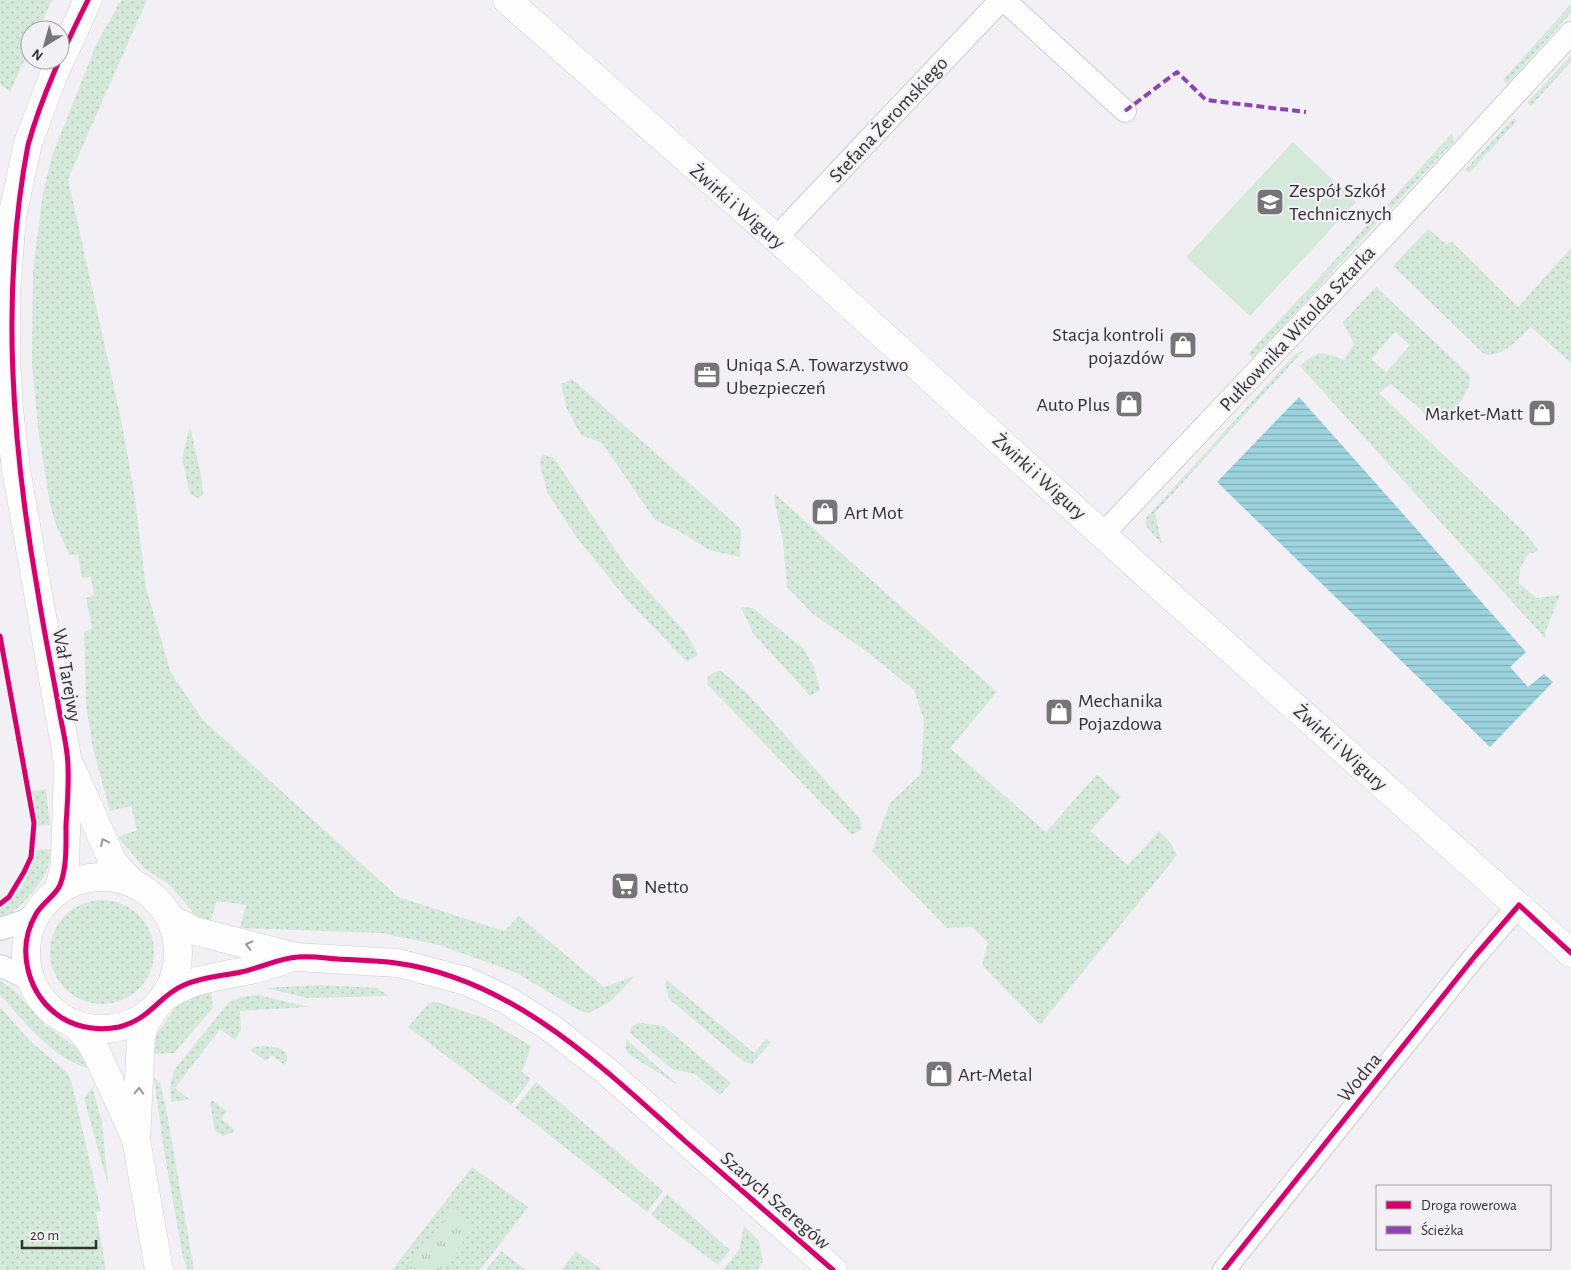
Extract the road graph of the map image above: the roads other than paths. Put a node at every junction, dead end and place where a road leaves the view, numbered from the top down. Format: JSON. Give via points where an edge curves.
{"nodes":[{"id":1,"x":88,"y":0,"type":"edge"},
{"id":2,"x":507,"y":0,"type":"edge"},
{"id":3,"x":1003,"y":0,"type":"edge"},
{"id":4,"x":1571,"y":33,"type":"edge"},
{"id":5,"x":1125,"y":110,"type":"dead end"},
{"id":6,"x":776,"y":238,"type":"junction"},
{"id":7,"x":1103,"y":534,"type":"junction"},
{"id":8,"x":68,"y":763,"type":"junction"},
{"id":9,"x":131,"y":882,"type":"junction"},
{"id":10,"x":59,"y":889,"type":"junction"},
{"id":11,"x":1518,"y":905,"type":"junction"},
{"id":12,"x":36,"y":912,"type":"junction"},
{"id":13,"x":171,"y":919,"type":"junction"},
{"id":14,"x":0,"y":930,"type":"edge"},
{"id":15,"x":1571,"y":953,"type":"edge"},
{"id":16,"x":296,"y":957,"type":"junction"},
{"id":17,"x":0,"y":966,"type":"edge"},
{"id":18,"x":31,"y":981,"type":"junction"},
{"id":19,"x":160,"y":1002,"type":"junction"},
{"id":20,"x":73,"y":1023,"type":"junction"},
{"id":21,"x":136,"y":1139,"type":"junction"},
{"id":22,"x":159,"y":1270,"type":"edge"},
{"id":23,"x":833,"y":1270,"type":"edge"},
{"id":24,"x":1224,"y":1270,"type":"edge"}],
"edges":[{"from":1,"to":8,"type":"street","name":"Wał Tarejwy","via":[[54,74],[28,144],[12,217],[6,292],[6,359],[16,469]]},
{"from":2,"to":6,"type":"street","name":"Żwirki i Wigury"},
{"from":3,"to":5,"type":"street"},
{"from":3,"to":6,"type":"street","name":"Stefana Żeromskiego"},
{"from":4,"to":7,"type":"street","name":"Pułkownika Witolda Sztarka"},
{"from":6,"to":7,"type":"street","name":"Żwirki i Wigury"},
{"from":7,"to":11,"type":"street","name":"Żwirki i Wigury"},
{"from":9,"to":8,"type":"street","name":"Wał Tarejwy","one_way":true,"via":[[113,862]]},
{"from":8,"to":10,"type":"street","name":"Wał Tarejwy","via":[[65,864]]},
{"from":9,"to":10,"type":"street","via":[[95,876],[76,880]]},
{"from":9,"to":13,"type":"street","via":[[149,893]]},
{"from":10,"to":12,"type":"street"},
{"from":11,"to":15,"type":"street","name":"Żwirki i Wigury"},
{"from":11,"to":24,"type":"street","name":"Wodna"},
{"from":12,"to":14,"type":"street","via":[[25,921]]},
{"from":12,"to":18,"type":"street","via":[[26,946],[26,964]]},
{"from":16,"to":13,"type":"street","one_way":true,"via":[[195,931]]},
{"from":13,"to":19,"type":"street","via":[[178,946],[177,967]]},
{"from":16,"to":19,"type":"street","via":[[190,982],[176,988]]},
{"from":16,"to":23,"type":"street","name":"Szarych Szeregów","via":[[398,963],[466,981],[505,999],[554,1030],[589,1058]]},
{"from":17,"to":18,"type":"street"},
{"from":18,"to":20,"type":"street","via":[[48,1006]]},
{"from":19,"to":20,"type":"street","via":[[142,1018],[126,1025],[108,1029]]},
{"from":21,"to":19,"type":"street","one_way":true,"via":[[141,1038],[145,1023]]},
{"from":20,"to":21,"type":"street","via":[[96,1051]]},
{"from":21,"to":22,"type":"street"}]}
